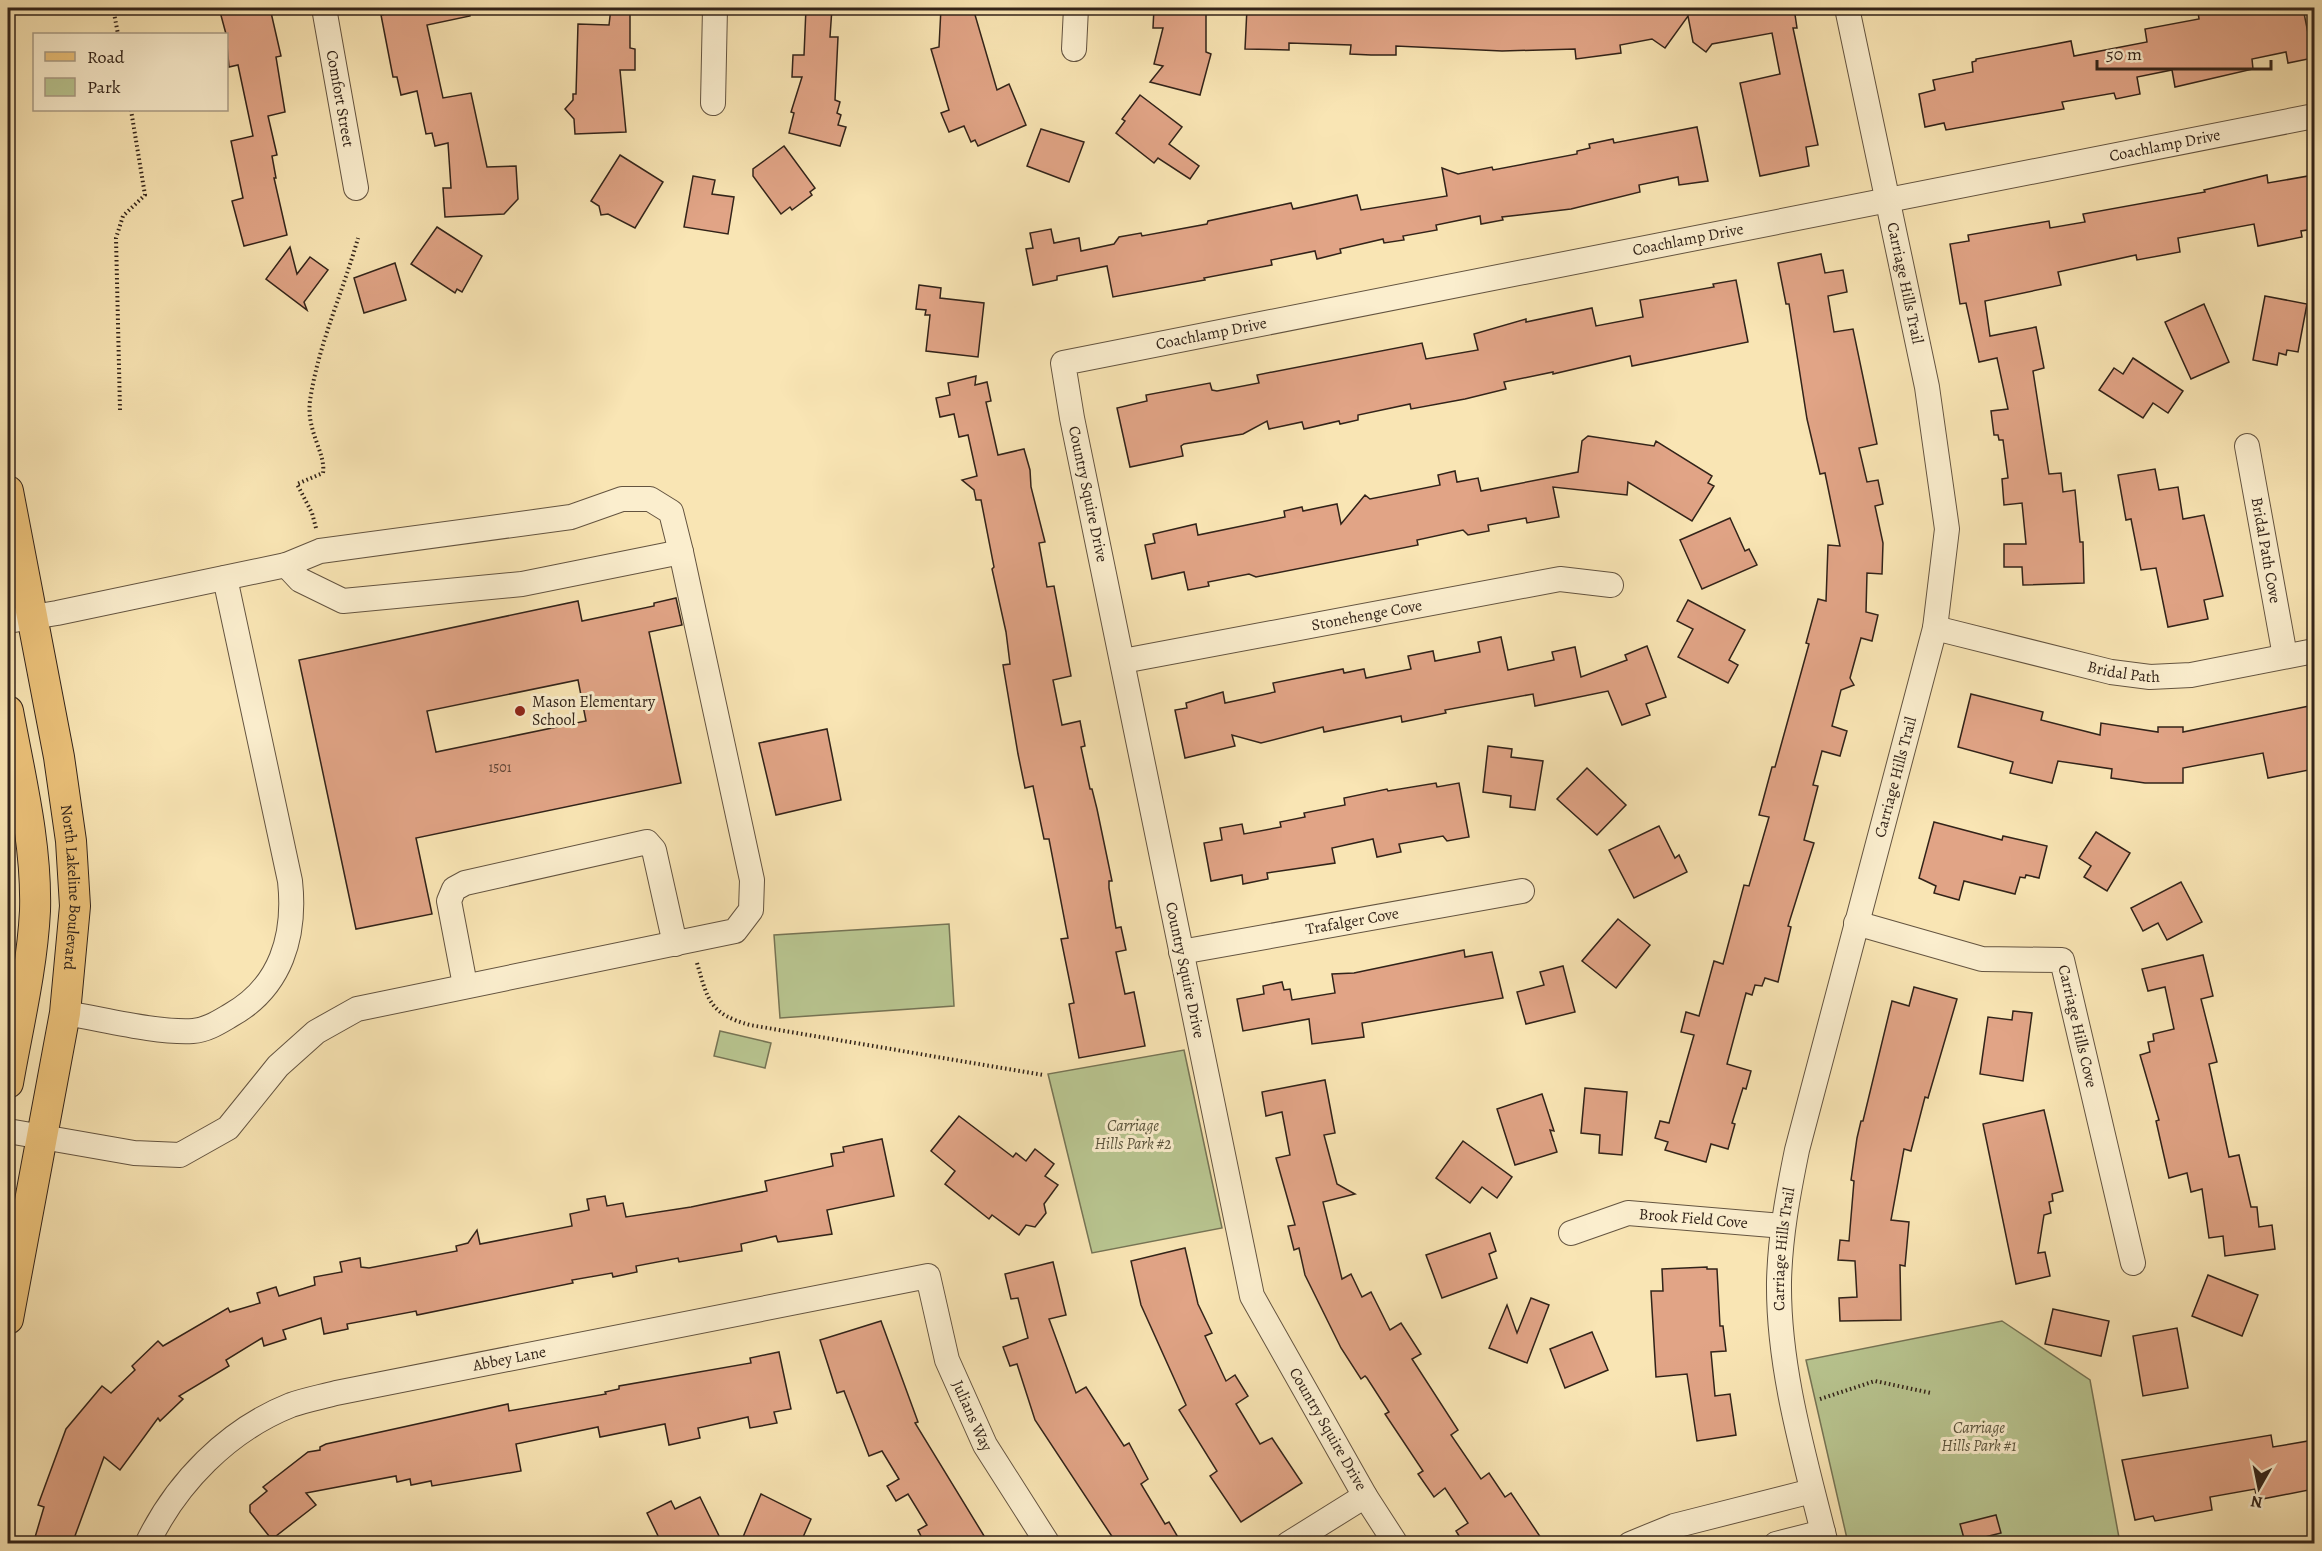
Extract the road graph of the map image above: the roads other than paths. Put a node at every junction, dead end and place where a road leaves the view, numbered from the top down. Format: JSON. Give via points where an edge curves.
{"nodes":[{"id":1,"x":324,"y":8,"type":"edge"},
{"id":2,"x":716,"y":8,"type":"edge"},
{"id":3,"x":1076,"y":8,"type":"edge"},
{"id":4,"x":1847,"y":8,"type":"edge"},
{"id":5,"x":1074,"y":49,"type":"dead end"},
{"id":6,"x":713,"y":103,"type":"dead end"},
{"id":7,"x":2314,"y":116,"type":"edge"},
{"id":8,"x":356,"y":188,"type":"dead end"},
{"id":9,"x":1886,"y":200,"type":"junction"},
{"id":10,"x":1063,"y":363,"type":"joint"},
{"id":11,"x":2247,"y":446,"type":"dead end"},
{"id":12,"x":8,"y":491,"type":"edge"},
{"id":13,"x":681,"y":552,"type":"junction"},
{"id":14,"x":286,"y":565,"type":"junction"},
{"id":15,"x":225,"y":578,"type":"junction"},
{"id":16,"x":1611,"y":585,"type":"dead end"},
{"id":17,"x":20,"y":619,"type":"edge"},
{"id":18,"x":1935,"y":628,"type":"junction"},
{"id":19,"x":2314,"y":651,"type":"edge"},
{"id":20,"x":2285,"y":656,"type":"junction"},
{"id":21,"x":1123,"y":661,"type":"junction"},
{"id":22,"x":8,"y":711,"type":"edge"},
{"id":23,"x":1522,"y":891,"type":"dead end"},
{"id":24,"x":1856,"y":923,"type":"junction"},
{"id":25,"x":685,"y":943,"type":"junction"},
{"id":26,"x":1182,"y":952,"type":"junction"},
{"id":27,"x":465,"y":985,"type":"junction"},
{"id":28,"x":65,"y":1013,"type":"junction"},
{"id":29,"x":8,"y":1083,"type":"edge"},
{"id":30,"x":8,"y":1131,"type":"edge"},
{"id":31,"x":42,"y":1137,"type":"junction"},
{"id":32,"x":1782,"y":1226,"type":"junction"},
{"id":33,"x":1571,"y":1233,"type":"dead end"},
{"id":34,"x":2133,"y":1263,"type":"dead end"},
{"id":35,"x":928,"y":1276,"type":"joint"},
{"id":36,"x":8,"y":1319,"type":"edge"},
{"id":37,"x":1812,"y":1491,"type":"junction"},
{"id":38,"x":1365,"y":1496,"type":"junction"},
{"id":39,"x":1824,"y":1538,"type":"edge"},
{"id":40,"x":147,"y":1544,"type":"edge"},
{"id":41,"x":1048,"y":1544,"type":"edge"},
{"id":42,"x":1288,"y":1544,"type":"edge"},
{"id":43,"x":1396,"y":1544,"type":"edge"},
{"id":44,"x":1630,"y":1544,"type":"edge"},
{"id":45,"x":1776,"y":1544,"type":"edge"}],
"edges":[{"from":1,"to":8,"type":"street","name":"Comfort Street"},
{"from":2,"to":6,"type":"street"},
{"from":3,"to":5,"type":"street"},
{"from":4,"to":9,"type":"street","name":"Carriage Hills Trail"},
{"from":7,"to":9,"type":"street","name":"Coachlamp Drive"},
{"from":9,"to":10,"type":"street","name":"Coachlamp Drive"},
{"from":9,"to":18,"type":"street","name":"Carriage Hills Trail","via":[[1927,387],[1947,529]]},
{"from":10,"to":21,"type":"street","name":"Country Squire Drive"},
{"from":11,"to":20,"type":"street","name":"Bridal Path Cove"},
{"from":12,"to":17,"type":"main road","name":"North Lakeline Boulevard"},
{"from":13,"to":14,"type":"street","via":[[522,584],[343,601],[300,580]]},
{"from":13,"to":14,"type":"street","via":[[670,512],[650,499],[622,499],[571,517],[320,551]]},
{"from":13,"to":25,"type":"street","via":[[752,880],[751,910],[735,931]]},
{"from":14,"to":15,"type":"street"},
{"from":15,"to":17,"type":"street"},
{"from":15,"to":28,"type":"street","via":[[290,881],[291,923],[279,967],[252,1002],[210,1027],[180,1031]]},
{"from":16,"to":21,"type":"street","name":"Stonehenge Cove","via":[[1560,579]]},
{"from":17,"to":28,"type":"main road","name":"North Lakeline Boulevard","via":[[59,757],[71,841],[75,906]]},
{"from":18,"to":20,"type":"street","name":"Bridal Path","via":[[2111,672],[2150,677],[2191,675]]},
{"from":18,"to":24,"type":"street","name":"Carriage Hills Trail"},
{"from":19,"to":20,"type":"street","name":"Bridal Path"},
{"from":21,"to":26,"type":"street","name":"Country Squire Drive"},
{"from":22,"to":29,"type":"main road","name":"North Lakeline Boulevard","via":[[29,825],[35,910],[27,984]]},
{"from":23,"to":26,"type":"street","name":"Trafalger Cove"},
{"from":24,"to":32,"type":"street","name":"Carriage Hills Trail","via":[[1797,1150]]},
{"from":24,"to":34,"type":"street","name":"Carriage Hills Cove","via":[[1982,960],[2062,960]]},
{"from":25,"to":27,"type":"street"},
{"from":25,"to":27,"type":"street","via":[[654,850],[647,842],[465,883],[454,889],[449,901]]},
{"from":26,"to":38,"type":"street","name":"Country Squire Drive","via":[[1252,1296]]},
{"from":27,"to":31,"type":"street","via":[[357,1009],[315,1032],[278,1066],[228,1128],[180,1155],[134,1153]]},
{"from":28,"to":31,"type":"main road","name":"North Lakeline Boulevard"},
{"from":30,"to":31,"type":"street"},
{"from":31,"to":36,"type":"main road","name":"North Lakeline Boulevard"},
{"from":32,"to":33,"type":"street","name":"Brook Field Cove","via":[[1628,1213]]},
{"from":32,"to":37,"type":"street","name":"Carriage Hills Trail","via":[[1779,1284],[1785,1359]]},
{"from":35,"to":40,"type":"street","name":"Abbey Lane","via":[[347,1390],[292,1405],[217,1449],[181,1490]]},
{"from":35,"to":41,"type":"street","name":"Julians Way","via":[[951,1371],[985,1445]]},
{"from":37,"to":39,"type":"street","name":"Carriage Hills Trail"},
{"from":37,"to":44,"type":"street","via":[[1674,1526]]},
{"from":38,"to":42,"type":"street"},
{"from":38,"to":43,"type":"street","name":"Country Squire Drive"},
{"from":39,"to":45,"type":"street"}]}
